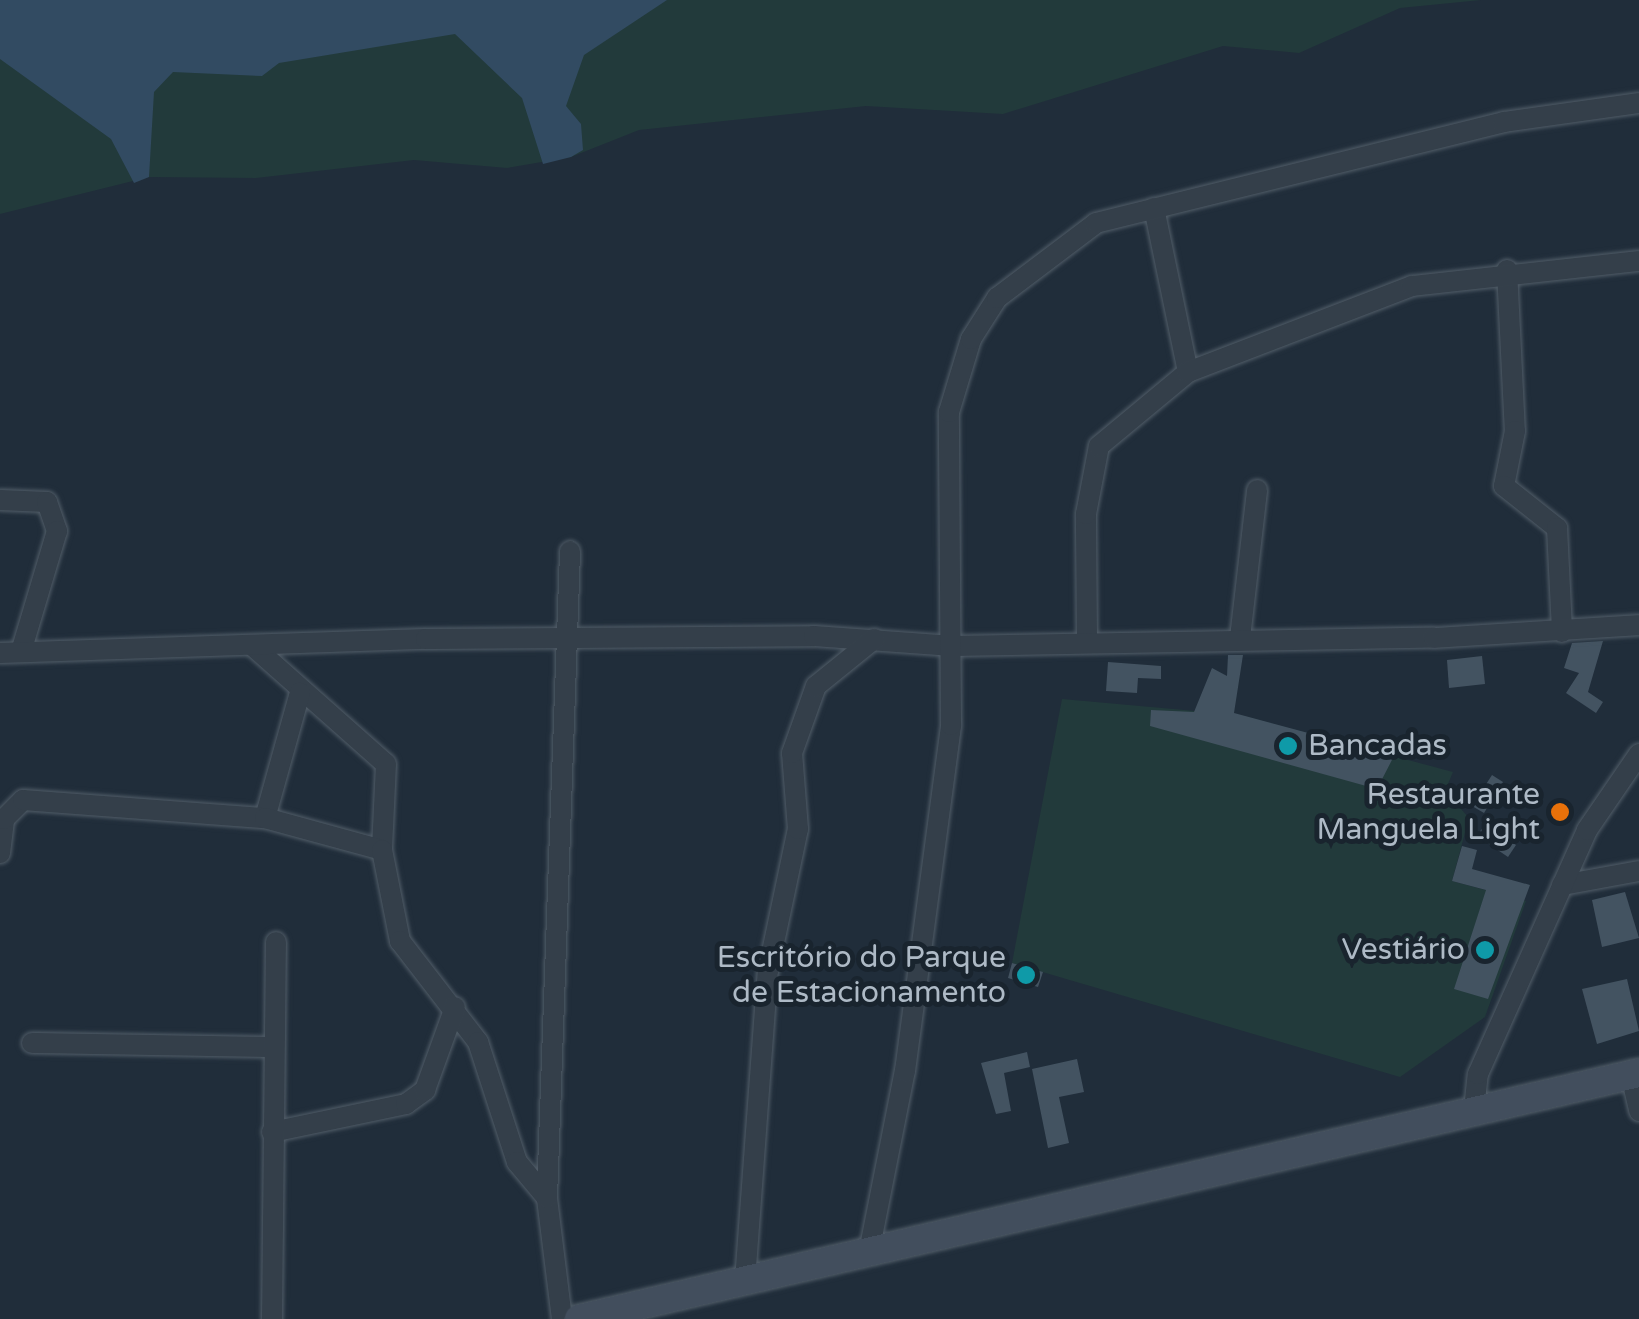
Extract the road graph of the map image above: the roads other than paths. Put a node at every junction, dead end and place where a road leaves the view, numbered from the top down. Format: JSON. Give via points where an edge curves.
{"nodes":[{"id":1,"x":1639,"y":103,"type":"edge"},
{"id":2,"x":1154,"y":208,"type":"junction"},
{"id":3,"x":1639,"y":261,"type":"edge"},
{"id":4,"x":1508,"y":270,"type":"junction"},
{"id":5,"x":1188,"y":372,"type":"junction"},
{"id":6,"x":1257,"y":490,"type":"dead end"},
{"id":7,"x":0,"y":500,"type":"edge"},
{"id":8,"x":570,"y":551,"type":"dead end"},
{"id":9,"x":1639,"y":626,"type":"edge"},
{"id":10,"x":1562,"y":632,"type":"junction"},
{"id":11,"x":1240,"y":638,"type":"junction"},
{"id":12,"x":874,"y":639,"type":"junction"},
{"id":13,"x":1087,"y":639,"type":"junction"},
{"id":14,"x":565,"y":642,"type":"junction"},
{"id":15,"x":953,"y":646,"type":"junction"},
{"id":16,"x":254,"y":648,"type":"junction"},
{"id":17,"x":10,"y":653,"type":"edge"},
{"id":18,"x":300,"y":693,"type":"junction"},
{"id":19,"x":1639,"y":754,"type":"edge"},
{"id":20,"x":265,"y":818,"type":"junction"},
{"id":21,"x":382,"y":850,"type":"junction"},
{"id":22,"x":0,"y":853,"type":"edge"},
{"id":23,"x":1639,"y":871,"type":"edge"},
{"id":24,"x":1562,"y":885,"type":"junction"},
{"id":25,"x":276,"y":942,"type":"dead end"},
{"id":26,"x":455,"y":1007,"type":"junction"},
{"id":27,"x":32,"y":1043,"type":"dead end"},
{"id":28,"x":272,"y":1047,"type":"junction"},
{"id":29,"x":1635,"y":1074,"type":"edge"},
{"id":30,"x":1474,"y":1110,"type":"junction"},
{"id":31,"x":1639,"y":1111,"type":"edge"},
{"id":32,"x":272,"y":1132,"type":"junction"},
{"id":33,"x":547,"y":1198,"type":"junction"},
{"id":34,"x":869,"y":1252,"type":"junction"},
{"id":35,"x":744,"y":1281,"type":"junction"},
{"id":36,"x":272,"y":1319,"type":"edge"},
{"id":37,"x":562,"y":1319,"type":"edge"},
{"id":38,"x":579,"y":1319,"type":"edge"}],
"edges":[{"from":1,"to":2,"type":"street","via":[[1504,122]]},
{"from":2,"to":5,"type":"street"},
{"from":2,"to":15,"type":"street","via":[[1096,223],[1045,254],[997,298],[972,339],[949,412],[944,471]]},
{"from":3,"to":4,"type":"street"},
{"from":4,"to":5,"type":"street","via":[[1370,297]]},
{"from":4,"to":10,"type":"street","via":[[1516,430],[1504,486],[1557,528]]},
{"from":5,"to":13,"type":"street","via":[[1099,446],[1086,514]]},
{"from":6,"to":11,"type":"street"},
{"from":7,"to":17,"type":"street","via":[[47,502],[56,531]]},
{"from":8,"to":14,"type":"street"},
{"from":9,"to":10,"type":"street"},
{"from":10,"to":11,"type":"street"},
{"from":11,"to":13,"type":"street"},
{"from":12,"to":14,"type":"street"},
{"from":12,"to":15,"type":"street"},
{"from":12,"to":35,"type":"street","via":[[816,686],[792,753],[798,828],[768,971]]},
{"from":13,"to":15,"type":"street"},
{"from":14,"to":16,"type":"street"},
{"from":14,"to":33,"type":"street"},
{"from":15,"to":34,"type":"street","via":[[941,819]]},
{"from":16,"to":17,"type":"street"},
{"from":16,"to":18,"type":"street"},
{"from":18,"to":20,"type":"street"},
{"from":18,"to":21,"type":"street","via":[[386,764]]},
{"from":19,"to":24,"type":"street"},
{"from":20,"to":21,"type":"street"},
{"from":20,"to":22,"type":"street","via":[[23,800],[4,819]]},
{"from":21,"to":26,"type":"street","via":[[400,941]]},
{"from":23,"to":24,"type":"street"},
{"from":24,"to":30,"type":"street","via":[[1478,1074]]},
{"from":25,"to":28,"type":"street"},
{"from":26,"to":32,"type":"street","via":[[438,1065],[406,1104]]},
{"from":26,"to":33,"type":"street","via":[[478,1042],[518,1162]]},
{"from":27,"to":28,"type":"street"},
{"from":28,"to":32,"type":"street"},
{"from":29,"to":30,"type":"main road"},
{"from":29,"to":31,"type":"street"},
{"from":30,"to":34,"type":"main road"},
{"from":32,"to":36,"type":"street"},
{"from":33,"to":37,"type":"street"},
{"from":34,"to":35,"type":"main road"},
{"from":35,"to":38,"type":"main road"}]}
